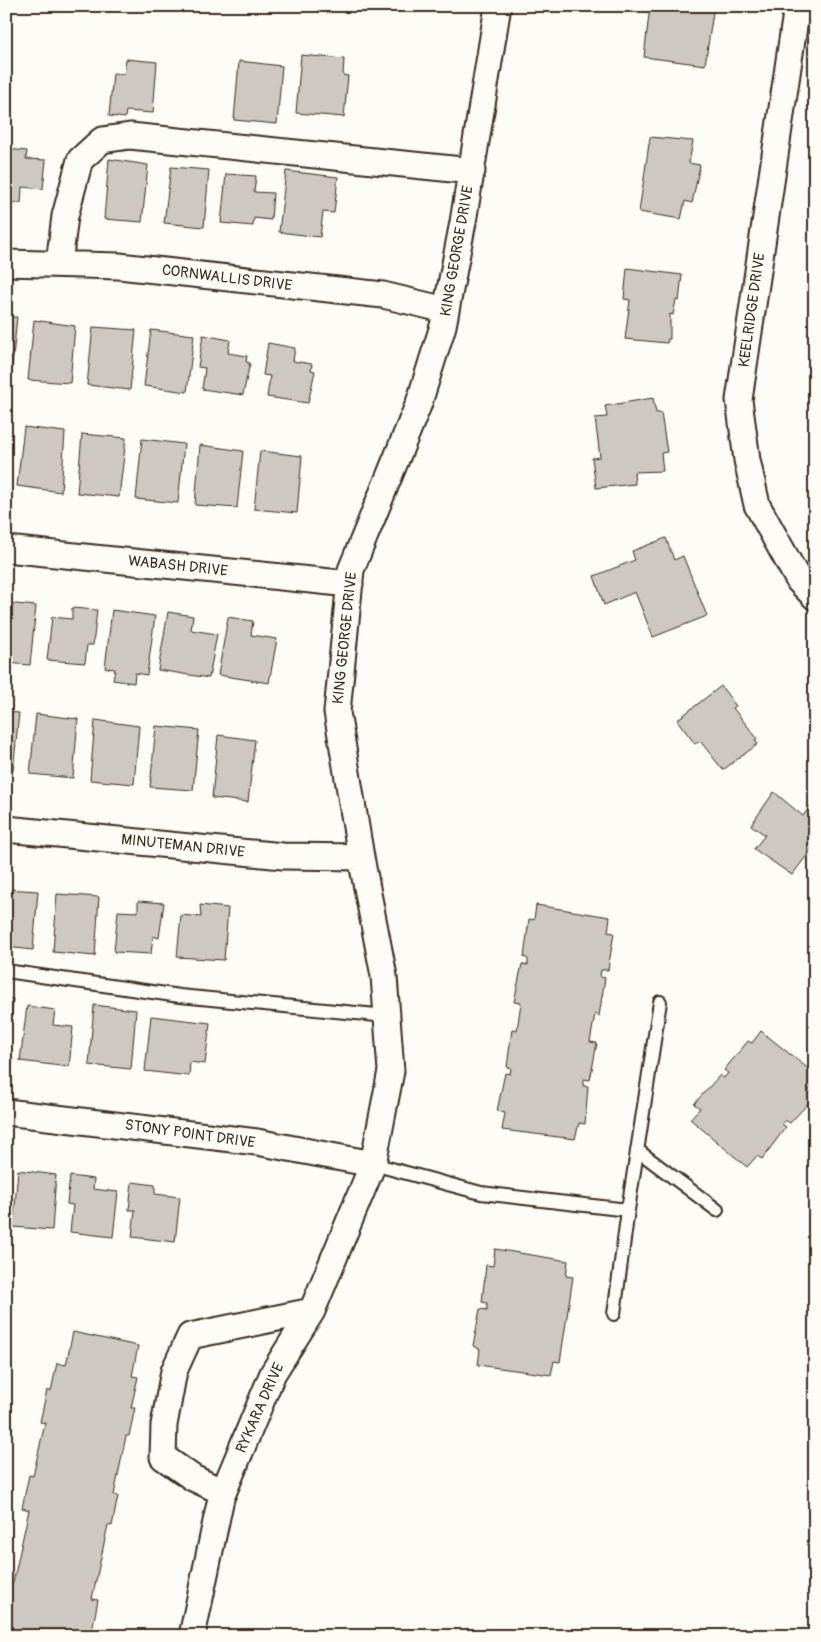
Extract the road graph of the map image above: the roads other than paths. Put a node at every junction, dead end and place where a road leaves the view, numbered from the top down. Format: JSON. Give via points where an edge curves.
{"nodes":[{"id":1,"x":498,"y":6,"type":"edge"},
{"id":2,"x":797,"y":6,"type":"edge"},
{"id":3,"x":472,"y":171,"type":"junction"},
{"id":4,"x":6,"y":263,"type":"edge"},
{"id":5,"x":59,"y":264,"type":"junction"},
{"id":6,"x":446,"y":310,"type":"junction"},
{"id":7,"x":6,"y":549,"type":"edge"},
{"id":8,"x":350,"y":584,"type":"junction"},
{"id":9,"x":815,"y":597,"type":"edge"},
{"id":10,"x":6,"y":829,"type":"edge"},
{"id":11,"x":361,"y":857,"type":"junction"},
{"id":12,"x":6,"y":971,"type":"edge"},
{"id":13,"x":660,"y":1002,"type":"dead end"},
{"id":14,"x":387,"y":1016,"type":"junction"},
{"id":15,"x":6,"y":1112,"type":"edge"},
{"id":16,"x":637,"y":1150,"type":"junction"},
{"id":17,"x":373,"y":1164,"type":"junction"},
{"id":18,"x":628,"y":1210,"type":"junction"},
{"id":19,"x":717,"y":1210,"type":"dead end"},
{"id":20,"x":312,"y":1311,"type":"junction"},
{"id":21,"x":614,"y":1314,"type":"dead end"},
{"id":22,"x":223,"y":1492,"type":"junction"},
{"id":23,"x":192,"y":1636,"type":"edge"}],
"edges":[{"from":1,"to":3,"type":"street","name":"KING GEORGE DRIVE"},
{"from":2,"to":9,"type":"street","name":"KEELRIDGE DRIVE","via":[[739,400],[757,504],[799,581]]},
{"from":3,"to":5,"type":"street","via":[[140,137],[102,140],[80,160],[65,216]]},
{"from":3,"to":6,"type":"street","name":"KING GEORGE DRIVE"},
{"from":4,"to":5,"type":"street","name":"CORNWALLIS DRIVE"},
{"from":5,"to":6,"type":"street","name":"CORNWALLIS DRIVE","via":[[118,266],[383,295]]},
{"from":6,"to":8,"type":"street","name":"KING GEORGE DRIVE","via":[[419,403],[351,570]]},
{"from":7,"to":8,"type":"street","name":"WABASH DRIVE"},
{"from":8,"to":11,"type":"street","name":"KING GEORGE DRIVE","via":[[337,712]]},
{"from":10,"to":11,"type":"street","name":"MINUTEMAN DRIVE","via":[[283,856]]},
{"from":11,"to":14,"type":"street","name":"KING GEORGE DRIVE","via":[[384,976]]},
{"from":12,"to":14,"type":"lane","via":[[180,996]]},
{"from":13,"to":16,"type":"lane"},
{"from":14,"to":17,"type":"street","name":"KING GEORGE DRIVE","via":[[391,1071]]},
{"from":15,"to":17,"type":"street","name":"STONY POINT DRIVE","via":[[257,1142]]},
{"from":16,"to":18,"type":"lane"},
{"from":16,"to":19,"type":"lane"},
{"from":17,"to":18,"type":"lane","via":[[482,1193]]},
{"from":17,"to":20,"type":"street","name":"RYKARA DRIVE"},
{"from":18,"to":21,"type":"lane"},
{"from":20,"to":22,"type":"street","name":"RYKARA DRIVE","via":[[273,1373]]},
{"from":20,"to":22,"type":"street","via":[[190,1336],[174,1372],[164,1425],[163,1457],[193,1478]]},
{"from":22,"to":23,"type":"street","name":"RYKARA DRIVE"}]}
